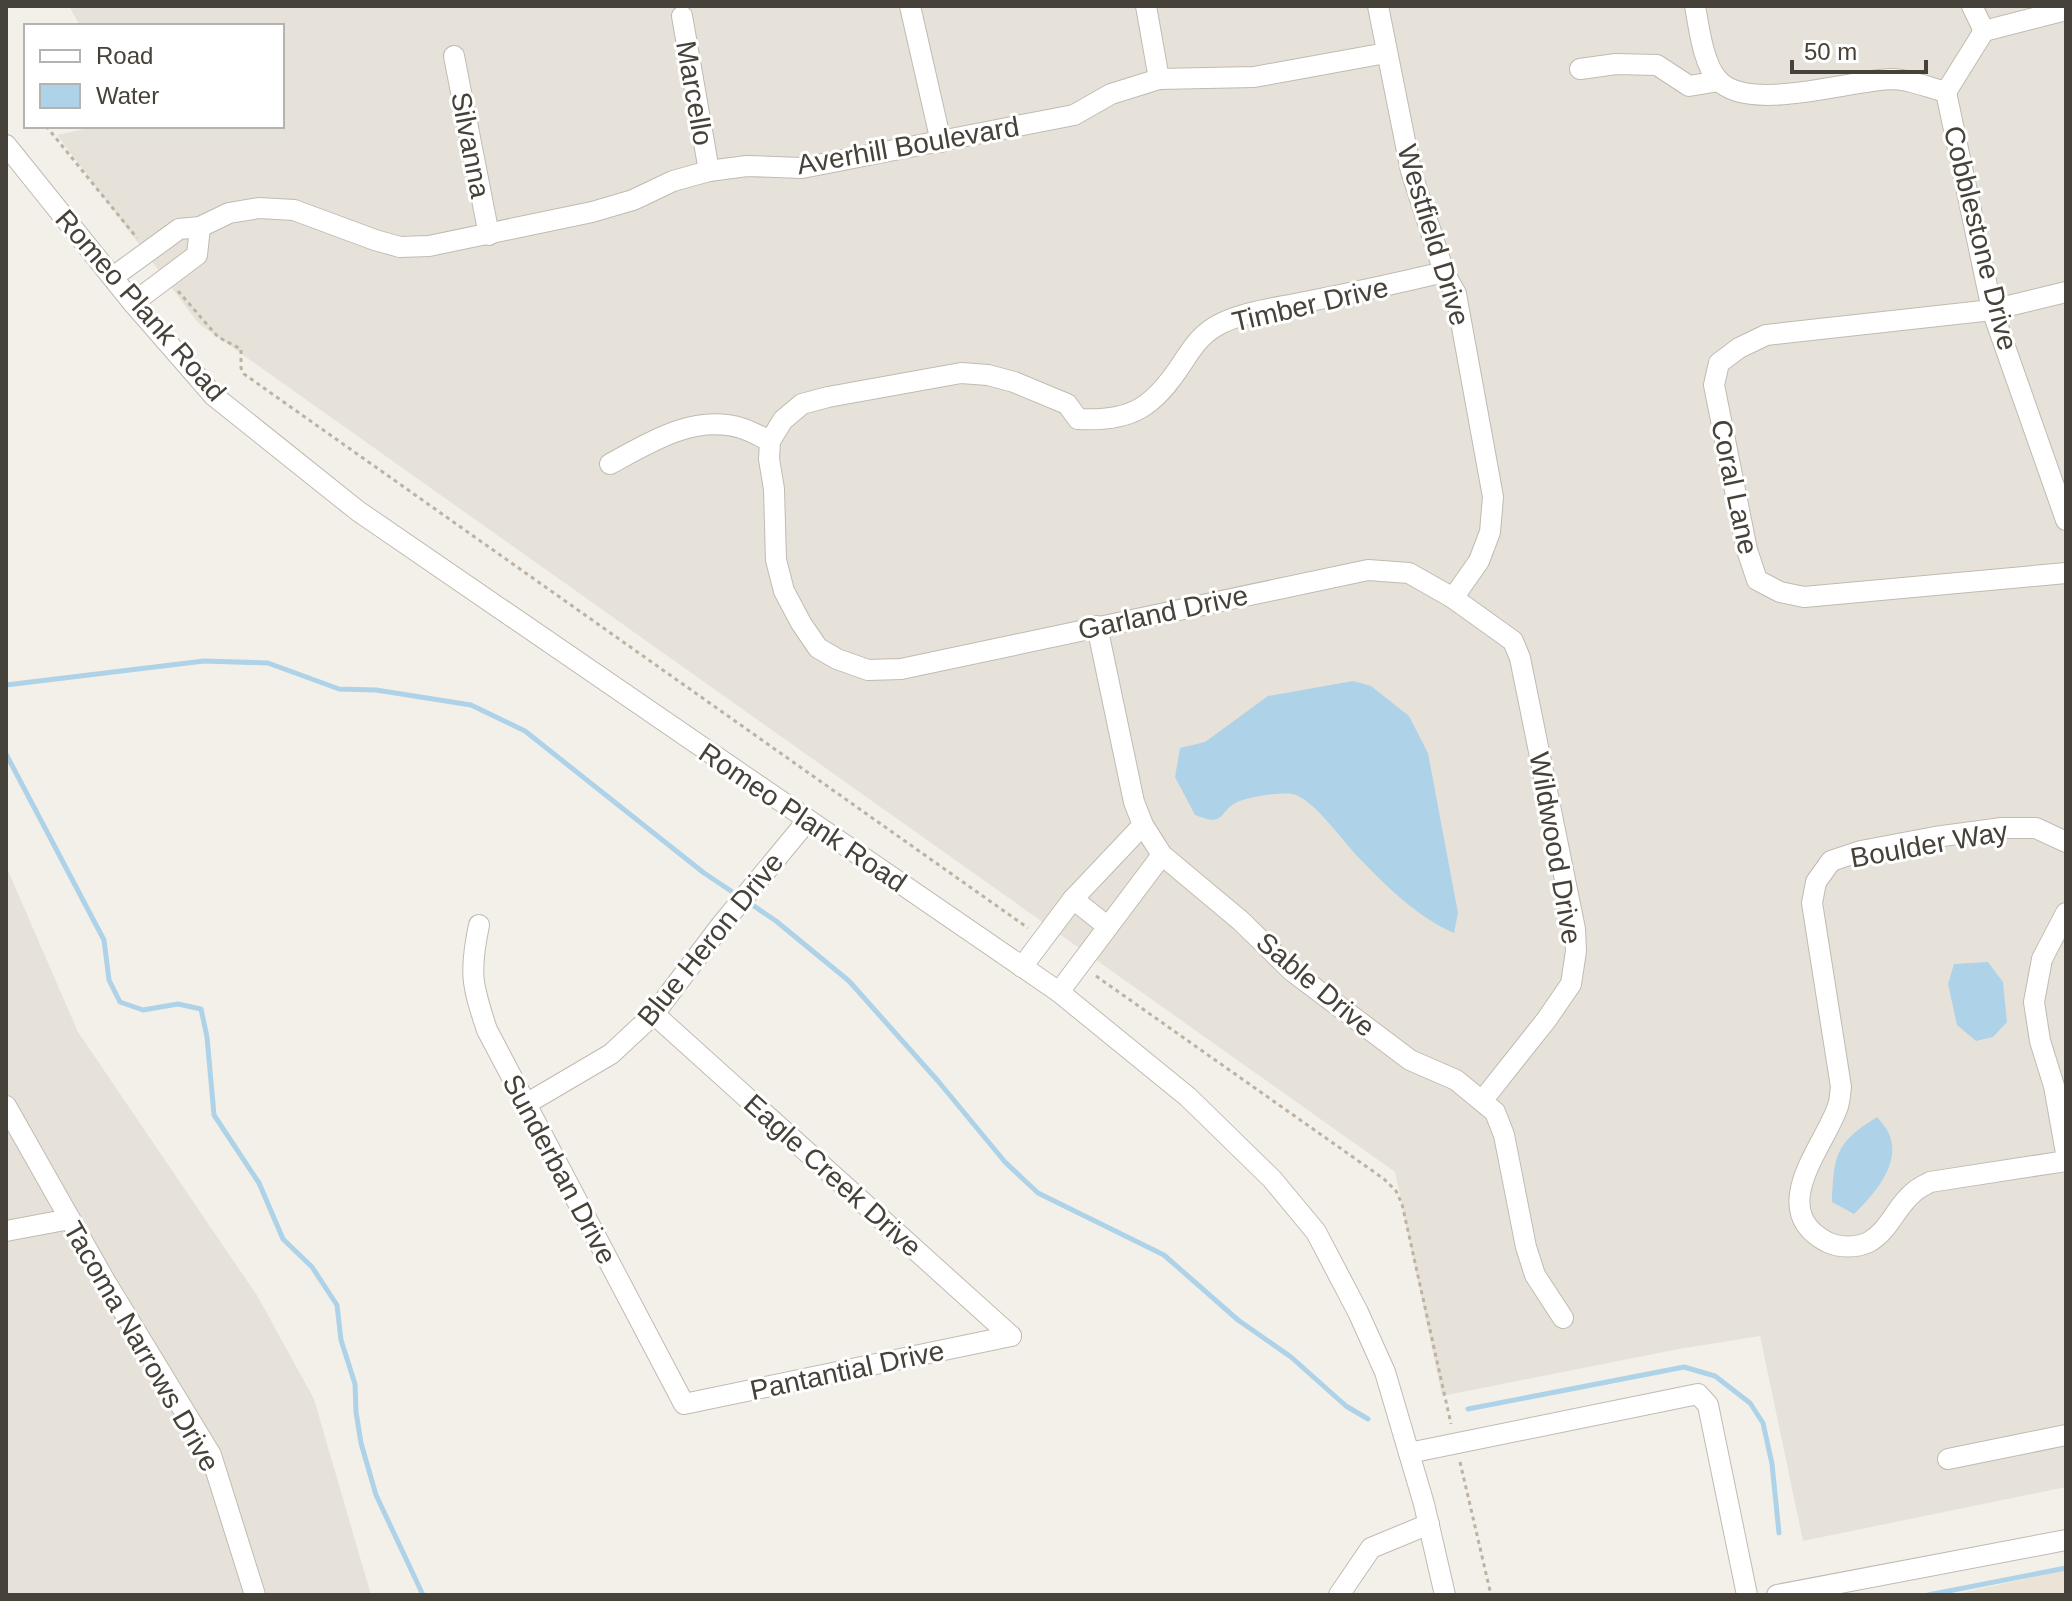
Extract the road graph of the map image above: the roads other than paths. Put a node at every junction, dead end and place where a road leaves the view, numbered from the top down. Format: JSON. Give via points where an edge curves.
{"nodes":[{"id":1,"x":910,"y":6,"type":"edge"},
{"id":2,"x":1146,"y":6,"type":"edge"},
{"id":3,"x":1378,"y":6,"type":"edge"},
{"id":4,"x":1695,"y":6,"type":"edge"},
{"id":5,"x":1972,"y":6,"type":"edge"},
{"id":6,"x":2066,"y":10,"type":"edge"},
{"id":7,"x":682,"y":16,"type":"dead end"},
{"id":8,"x":1984,"y":31,"type":"junction"},
{"id":9,"x":1386,"y":53,"type":"junction"},
{"id":10,"x":454,"y":56,"type":"dead end"},
{"id":11,"x":1580,"y":69,"type":"dead end"},
{"id":12,"x":1159,"y":79,"type":"junction"},
{"id":13,"x":1719,"y":81,"type":"junction"},
{"id":14,"x":1946,"y":92,"type":"junction"},
{"id":15,"x":941,"y":142,"type":"junction"},
{"id":16,"x":6,"y":145,"type":"edge"},
{"id":17,"x":709,"y":171,"type":"junction"},
{"id":18,"x":200,"y":227,"type":"junction"},
{"id":19,"x":489,"y":235,"type":"junction"},
{"id":20,"x":1444,"y":272,"type":"junction"},
{"id":21,"x":113,"y":277,"type":"junction"},
{"id":22,"x":2066,"y":292,"type":"edge"},
{"id":23,"x":133,"y":303,"type":"junction"},
{"id":24,"x":1992,"y":310,"type":"junction"},
{"id":25,"x":770,"y":441,"type":"junction"},
{"id":26,"x":610,"y":464,"type":"dead end"},
{"id":27,"x":2066,"y":520,"type":"edge"},
{"id":28,"x":2066,"y":573,"type":"edge"},
{"id":29,"x":1453,"y":598,"type":"junction"},
{"id":30,"x":1097,"y":626,"type":"junction"},
{"id":31,"x":808,"y":820,"type":"junction"},
{"id":32,"x":1143,"y":825,"type":"junction"},
{"id":33,"x":2066,"y":842,"type":"edge"},
{"id":34,"x":1162,"y":855,"type":"junction"},
{"id":35,"x":1073,"y":899,"type":"junction"},
{"id":36,"x":2066,"y":913,"type":"edge"},
{"id":37,"x":479,"y":925,"type":"dead end"},
{"id":38,"x":1107,"y":926,"type":"junction"},
{"id":39,"x":1022,"y":967,"type":"junction"},
{"id":40,"x":1059,"y":992,"type":"junction"},
{"id":41,"x":654,"y":1014,"type":"junction"},
{"id":42,"x":1482,"y":1101,"type":"junction"},
{"id":43,"x":526,"y":1104,"type":"junction"},
{"id":44,"x":6,"y":1106,"type":"edge"},
{"id":45,"x":2066,"y":1153,"type":"edge"},
{"id":46,"x":2066,"y":1161,"type":"edge"},
{"id":47,"x":70,"y":1219,"type":"junction"},
{"id":48,"x":6,"y":1231,"type":"edge"},
{"id":49,"x":1563,"y":1318,"type":"dead end"},
{"id":50,"x":1011,"y":1336,"type":"joint"},
{"id":51,"x":684,"y":1404,"type":"joint"},
{"id":52,"x":2066,"y":1435,"type":"edge"},
{"id":53,"x":1409,"y":1453,"type":"junction"},
{"id":54,"x":1948,"y":1459,"type":"dead end"},
{"id":55,"x":1429,"y":1524,"type":"junction"},
{"id":56,"x":2066,"y":1540,"type":"edge"},
{"id":57,"x":255,"y":1595,"type":"edge"},
{"id":58,"x":1339,"y":1595,"type":"edge"},
{"id":59,"x":1445,"y":1595,"type":"edge"},
{"id":60,"x":1747,"y":1595,"type":"edge"},
{"id":61,"x":1777,"y":1595,"type":"edge"}],
"edges":[{"from":1,"to":15,"type":"street"},
{"from":2,"to":12,"type":"street"},
{"from":3,"to":9,"type":"street","name":"Westfield Drive"},
{"from":4,"to":13,"type":"street","via":[[1704,52]]},
{"from":5,"to":8,"type":"street"},
{"from":6,"to":8,"type":"street"},
{"from":7,"to":17,"type":"street","name":"Marcello"},
{"from":8,"to":14,"type":"street"},
{"from":9,"to":12,"type":"street","name":"Averhill Boulevard","via":[[1254,77]]},
{"from":9,"to":20,"type":"street","name":"Westfield Drive","via":[[1411,171]]},
{"from":10,"to":19,"type":"street","name":"Silvanna"},
{"from":11,"to":13,"type":"street","via":[[1638,63],[1657,65],[1689,86]]},
{"from":12,"to":15,"type":"street","name":"Averhill Boulevard","via":[[1111,94],[1074,115]]},
{"from":13,"to":14,"type":"street","via":[[1743,94],[1779,95],[1894,79]]},
{"from":14,"to":24,"type":"street","name":"Cobblestone Drive"},
{"from":15,"to":17,"type":"street","name":"Averhill Boulevard","via":[[802,168]]},
{"from":16,"to":21,"type":"street","name":"Romeo Plank Road"},
{"from":17,"to":19,"type":"street","name":"Averhill Boulevard","via":[[592,212]]},
{"from":18,"to":19,"type":"street","name":"Averhill Boulevard","via":[[229,213],[259,208],[294,210],[400,247]]},
{"from":18,"to":21,"type":"street","name":"Averhill Boulevard","via":[[179,229]]},
{"from":18,"to":23,"type":"street","via":[[197,255]]},
{"from":20,"to":25,"type":"street","name":"Timber Drive","via":[[1220,324],[1199,338],[1152,402],[1131,415],[1078,419],[1067,404],[1014,382],[961,373],[802,404]]},
{"from":20,"to":29,"type":"street","name":"Westfield Drive","via":[[1456,294],[1493,497],[1490,532],[1479,561]]},
{"from":21,"to":23,"type":"street","name":"Romeo Plank Road"},
{"from":22,"to":24,"type":"street"},
{"from":23,"to":31,"type":"street","name":"Romeo Plank Road","via":[[214,396],[358,511]]},
{"from":24,"to":27,"type":"street","name":"Cobblestone Drive"},
{"from":24,"to":28,"type":"street","name":"Coral Lane","via":[[1766,335],[1719,363],[1714,385],[1747,550],[1757,580],[1804,597]]},
{"from":25,"to":26,"type":"street","via":[[741,428],[714,424],[664,434]]},
{"from":25,"to":30,"type":"street","name":"Garland Drive","via":[[776,560],[784,591],[818,648],[837,659],[868,670],[901,669]]},
{"from":29,"to":30,"type":"street","name":"Garland Drive","via":[[1409,573],[1368,570]]},
{"from":29,"to":42,"type":"street","name":"Wildwood Drive","via":[[1513,641],[1520,658],[1575,929],[1571,984]]},
{"from":30,"to":32,"type":"street","name":"Sable Drive"},
{"from":31,"to":39,"type":"street","name":"Romeo Plank Road"},
{"from":31,"to":41,"type":"street","name":"Blue Heron Drive"},
{"from":32,"to":34,"type":"street","name":"Sable Drive"},
{"from":32,"to":35,"type":"street"},
{"from":33,"to":46,"type":"street","name":"Boulder Way","via":[[2036,828],[2002,828],[1876,848],[1831,861],[1816,882],[1812,903],[1841,1087],[1838,1106],[1805,1172],[1800,1208],[1808,1226],[1830,1243],[1866,1244],[1882,1233],[1912,1193],[1930,1182]]},
{"from":34,"to":38,"type":"street"},
{"from":34,"to":42,"type":"street","name":"Sable Drive","via":[[1292,971],[1410,1060],[1456,1080]]},
{"from":35,"to":38,"type":"street"},
{"from":35,"to":39,"type":"street"},
{"from":36,"to":45,"type":"street","via":[[2042,959],[2034,1002]]},
{"from":37,"to":43,"type":"street","name":"Sunderban Drive","via":[[473,990],[487,1030]]},
{"from":38,"to":40,"type":"street"},
{"from":39,"to":40,"type":"street","name":"Romeo Plank Road"},
{"from":40,"to":53,"type":"street","name":"Romeo Plank Road","via":[[1188,1097],[1272,1179],[1316,1232],[1385,1372]]},
{"from":41,"to":43,"type":"street","name":"Blue Heron Drive","via":[[611,1054]]},
{"from":41,"to":50,"type":"street","name":"Eagle Creek Drive"},
{"from":42,"to":49,"type":"street","name":"Sable Drive","via":[[1495,1112],[1504,1135],[1535,1275]]},
{"from":43,"to":51,"type":"street","name":"Sunderban Drive"},
{"from":44,"to":47,"type":"street","name":"Tacoma Narrows Drive"},
{"from":47,"to":48,"type":"street"},
{"from":47,"to":57,"type":"street","name":"Tacoma Narrows Drive","via":[[211,1455]]},
{"from":50,"to":51,"type":"street","name":"Pantantial Drive"},
{"from":52,"to":54,"type":"street"},
{"from":53,"to":55,"type":"street","name":"Romeo Plank Road"},
{"from":53,"to":60,"type":"street","via":[[1698,1394],[1708,1405]]},
{"from":55,"to":58,"type":"street","via":[[1371,1548]]},
{"from":55,"to":59,"type":"street","name":"Romeo Plank Road"},
{"from":56,"to":61,"type":"street"}]}
